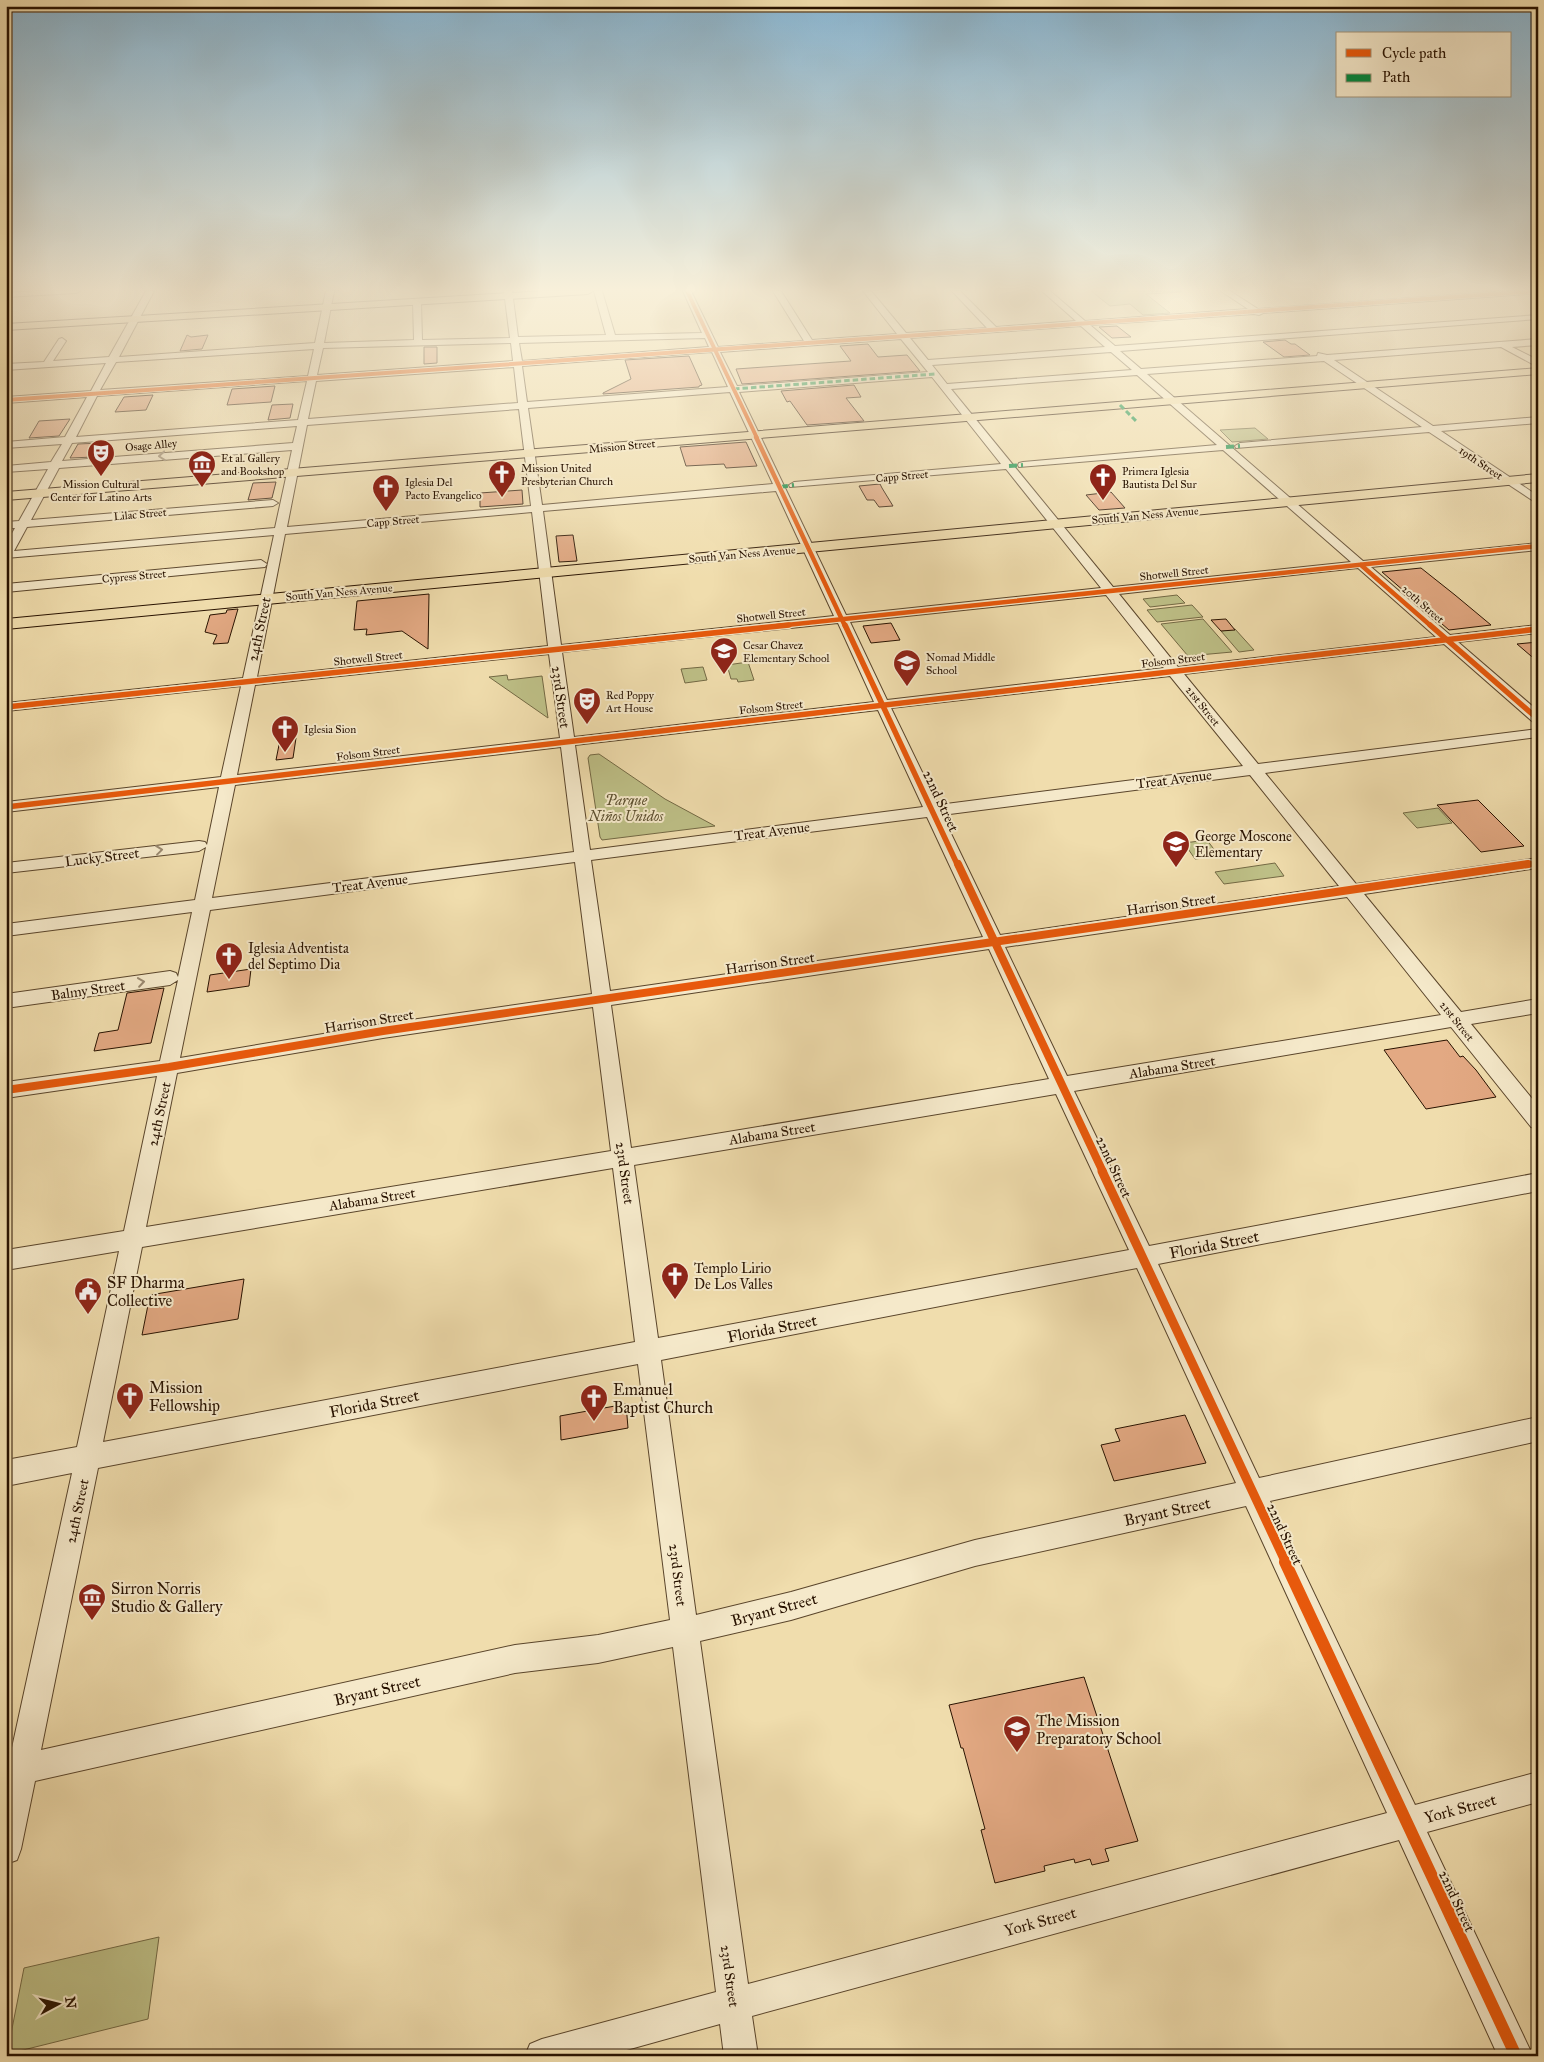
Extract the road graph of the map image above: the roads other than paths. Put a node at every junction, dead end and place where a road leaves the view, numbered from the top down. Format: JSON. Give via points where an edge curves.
{"nodes":[{"id":1,"x":98,"y":387,"type":"edge"},
{"id":2,"x":186,"y":387,"type":"edge"},
{"id":3,"x":309,"y":387,"type":"edge"},
{"id":4,"x":520,"y":387,"type":"edge"},
{"id":5,"x":758,"y":387,"type":"edge"},
{"id":6,"x":944,"y":387,"type":"edge"},
{"id":7,"x":1156,"y":387,"type":"edge"},
{"id":8,"x":1339,"y":387,"type":"edge"},
{"id":9,"x":1369,"y":387,"type":"edge"},
{"id":10,"x":734,"y":389,"type":"junction"},
{"id":11,"x":94,"y":394,"type":"junction"},
{"id":12,"x":6,"y":400,"type":"edge"},
{"id":13,"x":1172,"y":401,"type":"junction"},
{"id":14,"x":523,"y":406,"type":"junction"},
{"id":15,"x":970,"y":417,"type":"junction"},
{"id":16,"x":1538,"y":420,"type":"edge"},
{"id":17,"x":303,"y":422,"type":"junction"},
{"id":18,"x":1432,"y":430,"type":"junction"},
{"id":19,"x":756,"y":435,"type":"junction"},
{"id":20,"x":69,"y":440,"type":"junction"},
{"id":21,"x":6,"y":445,"type":"edge"},
{"id":22,"x":298,"y":446,"type":"junction"},
{"id":23,"x":1240,"y":446,"type":"dead end"},
{"id":24,"x":1226,"y":447,"type":"junction"},
{"id":25,"x":530,"y":453,"type":"junction"},
{"id":26,"x":56,"y":465,"type":"junction"},
{"id":27,"x":1024,"y":465,"type":"dead end"},
{"id":28,"x":1009,"y":466,"type":"junction"},
{"id":29,"x":6,"y":469,"type":"edge"},
{"id":30,"x":292,"y":473,"type":"junction"},
{"id":31,"x":1538,"y":478,"type":"edge"},
{"id":32,"x":1508,"y":481,"type":"junction"},
{"id":33,"x":794,"y":486,"type":"dead end"},
{"id":34,"x":780,"y":487,"type":"junction"},
{"id":35,"x":40,"y":493,"type":"junction"},
{"id":36,"x":6,"y":496,"type":"edge"},
{"id":37,"x":1538,"y":501,"type":"edge"},
{"id":38,"x":1289,"y":502,"type":"junction"},
{"id":39,"x":273,"y":503,"type":"dead end"},
{"id":40,"x":538,"y":508,"type":"junction"},
{"id":41,"x":23,"y":524,"type":"junction"},
{"id":42,"x":1055,"y":524,"type":"junction"},
{"id":43,"x":6,"y":525,"type":"edge"},
{"id":44,"x":280,"y":531,"type":"junction"},
{"id":45,"x":1538,"y":546,"type":"edge"},
{"id":46,"x":809,"y":548,"type":"junction"},
{"id":47,"x":6,"y":555,"type":"edge"},
{"id":48,"x":261,"y":564,"type":"dead end"},
{"id":49,"x":1361,"y":565,"type":"junction"},
{"id":50,"x":546,"y":573,"type":"junction"},
{"id":51,"x":6,"y":588,"type":"edge"},
{"id":52,"x":1110,"y":591,"type":"junction"},
{"id":53,"x":266,"y":599,"type":"junction"},
{"id":54,"x":842,"y":619,"type":"junction"},
{"id":55,"x":6,"y":624,"type":"edge"},
{"id":56,"x":1538,"y":629,"type":"edge"},
{"id":57,"x":1446,"y":639,"type":"junction"},
{"id":58,"x":555,"y":649,"type":"junction"},
{"id":59,"x":1174,"y":671,"type":"junction"},
{"id":60,"x":248,"y":682,"type":"junction"},
{"id":61,"x":883,"y":706,"type":"junction"},
{"id":62,"x":6,"y":707,"type":"edge"},
{"id":63,"x":1538,"y":719,"type":"edge"},
{"id":64,"x":1538,"y":732,"type":"edge"},
{"id":65,"x":567,"y":742,"type":"junction"},
{"id":66,"x":1254,"y":768,"type":"junction"},
{"id":67,"x":228,"y":781,"type":"junction"},
{"id":68,"x":6,"y":807,"type":"edge"},
{"id":69,"x":932,"y":811,"type":"junction"},
{"id":70,"x":199,"y":846,"type":"dead end"},
{"id":71,"x":583,"y":856,"type":"junction"},
{"id":72,"x":1538,"y":862,"type":"edge"},
{"id":73,"x":6,"y":868,"type":"edge"},
{"id":74,"x":1351,"y":890,"type":"junction"},
{"id":75,"x":202,"y":905,"type":"junction"},
{"id":76,"x":6,"y":930,"type":"edge"},
{"id":77,"x":994,"y":942,"type":"junction"},
{"id":78,"x":170,"y":978,"type":"dead end"},
{"id":79,"x":602,"y":1000,"type":"junction"},
{"id":80,"x":6,"y":1001,"type":"edge"},
{"id":81,"x":1538,"y":1006,"type":"edge"},
{"id":82,"x":1456,"y":1020,"type":"junction"},
{"id":83,"x":169,"y":1067,"type":"junction"},
{"id":84,"x":1062,"y":1085,"type":"junction"},
{"id":85,"x":6,"y":1090,"type":"edge"},
{"id":86,"x":1538,"y":1121,"type":"edge"},
{"id":87,"x":622,"y":1158,"type":"junction"},
{"id":88,"x":1538,"y":1182,"type":"edge"},
{"id":89,"x":133,"y":1239,"type":"junction"},
{"id":90,"x":1143,"y":1257,"type":"junction"},
{"id":91,"x":6,"y":1260,"type":"edge"},
{"id":92,"x":649,"y":1351,"type":"junction"},
{"id":93,"x":1538,"y":1429,"type":"edge"},
{"id":94,"x":88,"y":1457,"type":"junction"},
{"id":95,"x":6,"y":1473,"type":"edge"},
{"id":96,"x":1252,"y":1493,"type":"junction"},
{"id":97,"x":686,"y":1630,"type":"junction"},
{"id":98,"x":15,"y":1771,"type":"edge"},
{"id":99,"x":1538,"y":1787,"type":"edge"},
{"id":100,"x":1406,"y":1823,"type":"junction"},
{"id":101,"x":6,"y":1849,"type":"edge"},
{"id":102,"x":734,"y":2004,"type":"junction"},
{"id":103,"x":542,"y":2056,"type":"edge"},
{"id":104,"x":741,"y":2056,"type":"edge"},
{"id":105,"x":1516,"y":2056,"type":"edge"}],
"edges":[{"from":1,"to":11,"type":"street"},
{"from":2,"to":11,"type":"street"},
{"from":3,"to":17,"type":"street","name":"24th Street"},
{"from":4,"to":14,"type":"street","name":"23rd Street"},
{"from":5,"to":10,"type":"street"},
{"from":6,"to":15,"type":"street","name":"21st Street"},
{"from":7,"to":13,"type":"street","name":"20th Street"},
{"from":8,"to":13,"type":"main road","name":"Mission Street"},
{"from":9,"to":18,"type":"street","name":"19th Street"},
{"from":10,"to":14,"type":"street"},
{"from":10,"to":19,"type":"street","name":"22nd Street"},
{"from":11,"to":12,"type":"street"},
{"from":11,"to":20,"type":"street"},
{"from":13,"to":15,"type":"main road","name":"Mission Street"},
{"from":13,"to":24,"type":"street","name":"20th Street"},
{"from":14,"to":17,"type":"street"},
{"from":14,"to":25,"type":"street","name":"23rd Street"},
{"from":15,"to":19,"type":"main road","name":"Mission Street"},
{"from":15,"to":28,"type":"street","name":"21st Street"},
{"from":16,"to":18,"type":"street"},
{"from":17,"to":20,"type":"street"},
{"from":17,"to":22,"type":"street","name":"24th Street"},
{"from":18,"to":23,"type":"street"},
{"from":18,"to":32,"type":"street","name":"19th Street"},
{"from":19,"to":25,"type":"main road","name":"Mission Street"},
{"from":19,"to":34,"type":"street","name":"22nd Street"},
{"from":20,"to":21,"type":"street"},
{"from":20,"to":26,"type":"street"},
{"from":22,"to":26,"type":"street","name":"Osage Alley","one_way":true},
{"from":22,"to":30,"type":"street","name":"24th Street"},
{"from":24,"to":27,"type":"street"},
{"from":24,"to":38,"type":"street","name":"20th Street"},
{"from":25,"to":30,"type":"main road","name":"Mission Street"},
{"from":25,"to":40,"type":"street","name":"23rd Street"},
{"from":26,"to":29,"type":"street","name":"Osage Alley"},
{"from":26,"to":35,"type":"street"},
{"from":28,"to":33,"type":"street","name":"Capp Street"},
{"from":28,"to":42,"type":"street","name":"21st Street"},
{"from":30,"to":35,"type":"main road","name":"Mission Street"},
{"from":30,"to":44,"type":"street","name":"24th Street"},
{"from":31,"to":32,"type":"main road","name":"South Van Ness Avenue"},
{"from":32,"to":37,"type":"street","name":"19th Street"},
{"from":32,"to":38,"type":"main road","name":"South Van Ness Avenue"},
{"from":34,"to":40,"type":"street","name":"Capp Street"},
{"from":34,"to":46,"type":"street","name":"22nd Street"},
{"from":35,"to":36,"type":"main road","name":"Mission Street"},
{"from":35,"to":41,"type":"street"},
{"from":38,"to":42,"type":"main road","name":"South Van Ness Avenue"},
{"from":38,"to":49,"type":"street","name":"20th Street"},
{"from":39,"to":41,"type":"street","name":"Lilac Street"},
{"from":40,"to":44,"type":"street","name":"Capp Street"},
{"from":40,"to":50,"type":"street","name":"23rd Street"},
{"from":41,"to":43,"type":"street","name":"Lilac Street"},
{"from":41,"to":47,"type":"street"},
{"from":42,"to":46,"type":"main road","name":"South Van Ness Avenue"},
{"from":42,"to":52,"type":"street","name":"21st Street"},
{"from":44,"to":47,"type":"street","name":"Capp Street"},
{"from":44,"to":53,"type":"street","name":"24th Street"},
{"from":45,"to":49,"type":"street","name":"Shotwell Street"},
{"from":46,"to":50,"type":"main road","name":"South Van Ness Avenue"},
{"from":46,"to":54,"type":"street","name":"22nd Street"},
{"from":48,"to":51,"type":"street","name":"Cypress Street"},
{"from":49,"to":52,"type":"street","name":"Shotwell Street"},
{"from":49,"to":57,"type":"street","name":"20th Street"},
{"from":50,"to":53,"type":"main road","name":"South Van Ness Avenue"},
{"from":50,"to":58,"type":"street","name":"23rd Street"},
{"from":52,"to":54,"type":"street","name":"Shotwell Street"},
{"from":52,"to":59,"type":"street","name":"21st Street"},
{"from":53,"to":55,"type":"main road","name":"South Van Ness Avenue"},
{"from":53,"to":60,"type":"street","name":"24th Street"},
{"from":54,"to":58,"type":"street","name":"Shotwell Street"},
{"from":54,"to":61,"type":"street","name":"22nd Street"},
{"from":56,"to":57,"type":"street","name":"Folsom Street"},
{"from":57,"to":59,"type":"street","name":"Folsom Street"},
{"from":57,"to":63,"type":"street","name":"20th Street"},
{"from":58,"to":60,"type":"street","name":"Shotwell Street"},
{"from":58,"to":65,"type":"street","name":"23rd Street"},
{"from":59,"to":61,"type":"street","name":"Folsom Street"},
{"from":59,"to":66,"type":"street","name":"21st Street"},
{"from":60,"to":62,"type":"street","name":"Shotwell Street"},
{"from":60,"to":67,"type":"street","name":"24th Street"},
{"from":61,"to":65,"type":"street","name":"Folsom Street"},
{"from":61,"to":69,"type":"street","name":"22nd Street"},
{"from":64,"to":66,"type":"street","name":"Treat Avenue"},
{"from":65,"to":67,"type":"street","name":"Folsom Street"},
{"from":65,"to":71,"type":"street","name":"23rd Street"},
{"from":66,"to":69,"type":"street","name":"Treat Avenue"},
{"from":66,"to":74,"type":"street","name":"21st Street"},
{"from":67,"to":68,"type":"street","name":"Folsom Street"},
{"from":67,"to":75,"type":"street","name":"24th Street"},
{"from":69,"to":71,"type":"street","name":"Treat Avenue"},
{"from":69,"to":77,"type":"street","name":"22nd Street"},
{"from":73,"to":70,"type":"street","name":"Lucky Street","one_way":true},
{"from":71,"to":75,"type":"street","name":"Treat Avenue"},
{"from":71,"to":79,"type":"street","name":"23rd Street"},
{"from":72,"to":74,"type":"street","name":"Harrison Street"},
{"from":74,"to":77,"type":"street","name":"Harrison Street"},
{"from":74,"to":82,"type":"street","name":"21st Street"},
{"from":75,"to":76,"type":"street","name":"Treat Avenue"},
{"from":75,"to":83,"type":"street","name":"24th Street"},
{"from":77,"to":79,"type":"street","name":"Harrison Street"},
{"from":77,"to":84,"type":"street","name":"22nd Street"},
{"from":80,"to":78,"type":"street","name":"Balmy Street","one_way":true},
{"from":79,"to":83,"type":"street","name":"Harrison Street","via":[[383,1031]]},
{"from":79,"to":87,"type":"street","name":"23rd Street"},
{"from":81,"to":82,"type":"street","name":"Alabama Street"},
{"from":82,"to":84,"type":"street","name":"Alabama Street"},
{"from":82,"to":86,"type":"street","name":"21st Street"},
{"from":83,"to":85,"type":"street","name":"Harrison Street"},
{"from":83,"to":89,"type":"street","name":"24th Street"},
{"from":84,"to":87,"type":"street","name":"Alabama Street"},
{"from":84,"to":90,"type":"street","name":"22nd Street"},
{"from":87,"to":89,"type":"street","name":"Alabama Street"},
{"from":87,"to":92,"type":"street","name":"23rd Street"},
{"from":88,"to":90,"type":"street","name":"Florida Street"},
{"from":89,"to":91,"type":"street","name":"Alabama Street"},
{"from":89,"to":94,"type":"street","name":"24th Street"},
{"from":90,"to":92,"type":"street","name":"Florida Street"},
{"from":90,"to":96,"type":"street","name":"22nd Street"},
{"from":92,"to":94,"type":"street","name":"Florida Street"},
{"from":92,"to":97,"type":"street","name":"23rd Street"},
{"from":93,"to":96,"type":"street","name":"Bryant Street"},
{"from":94,"to":95,"type":"street","name":"Florida Street"},
{"from":94,"to":98,"type":"street","name":"24th Street"},
{"from":96,"to":97,"type":"street","name":"Bryant Street","via":[[975,1553],[791,1606]]},
{"from":96,"to":100,"type":"street","name":"22nd Street"},
{"from":97,"to":98,"type":"street","name":"Bryant Street","via":[[598,1649],[515,1660]]},
{"from":97,"to":102,"type":"street","name":"23rd Street"},
{"from":98,"to":101,"type":"street","name":"24th Street"},
{"from":99,"to":100,"type":"street","name":"York Street"},
{"from":100,"to":102,"type":"street","name":"York Street"},
{"from":100,"to":105,"type":"street","name":"22nd Street"},
{"from":102,"to":103,"type":"street","name":"York Street"},
{"from":102,"to":104,"type":"street","name":"23rd Street"}]}
